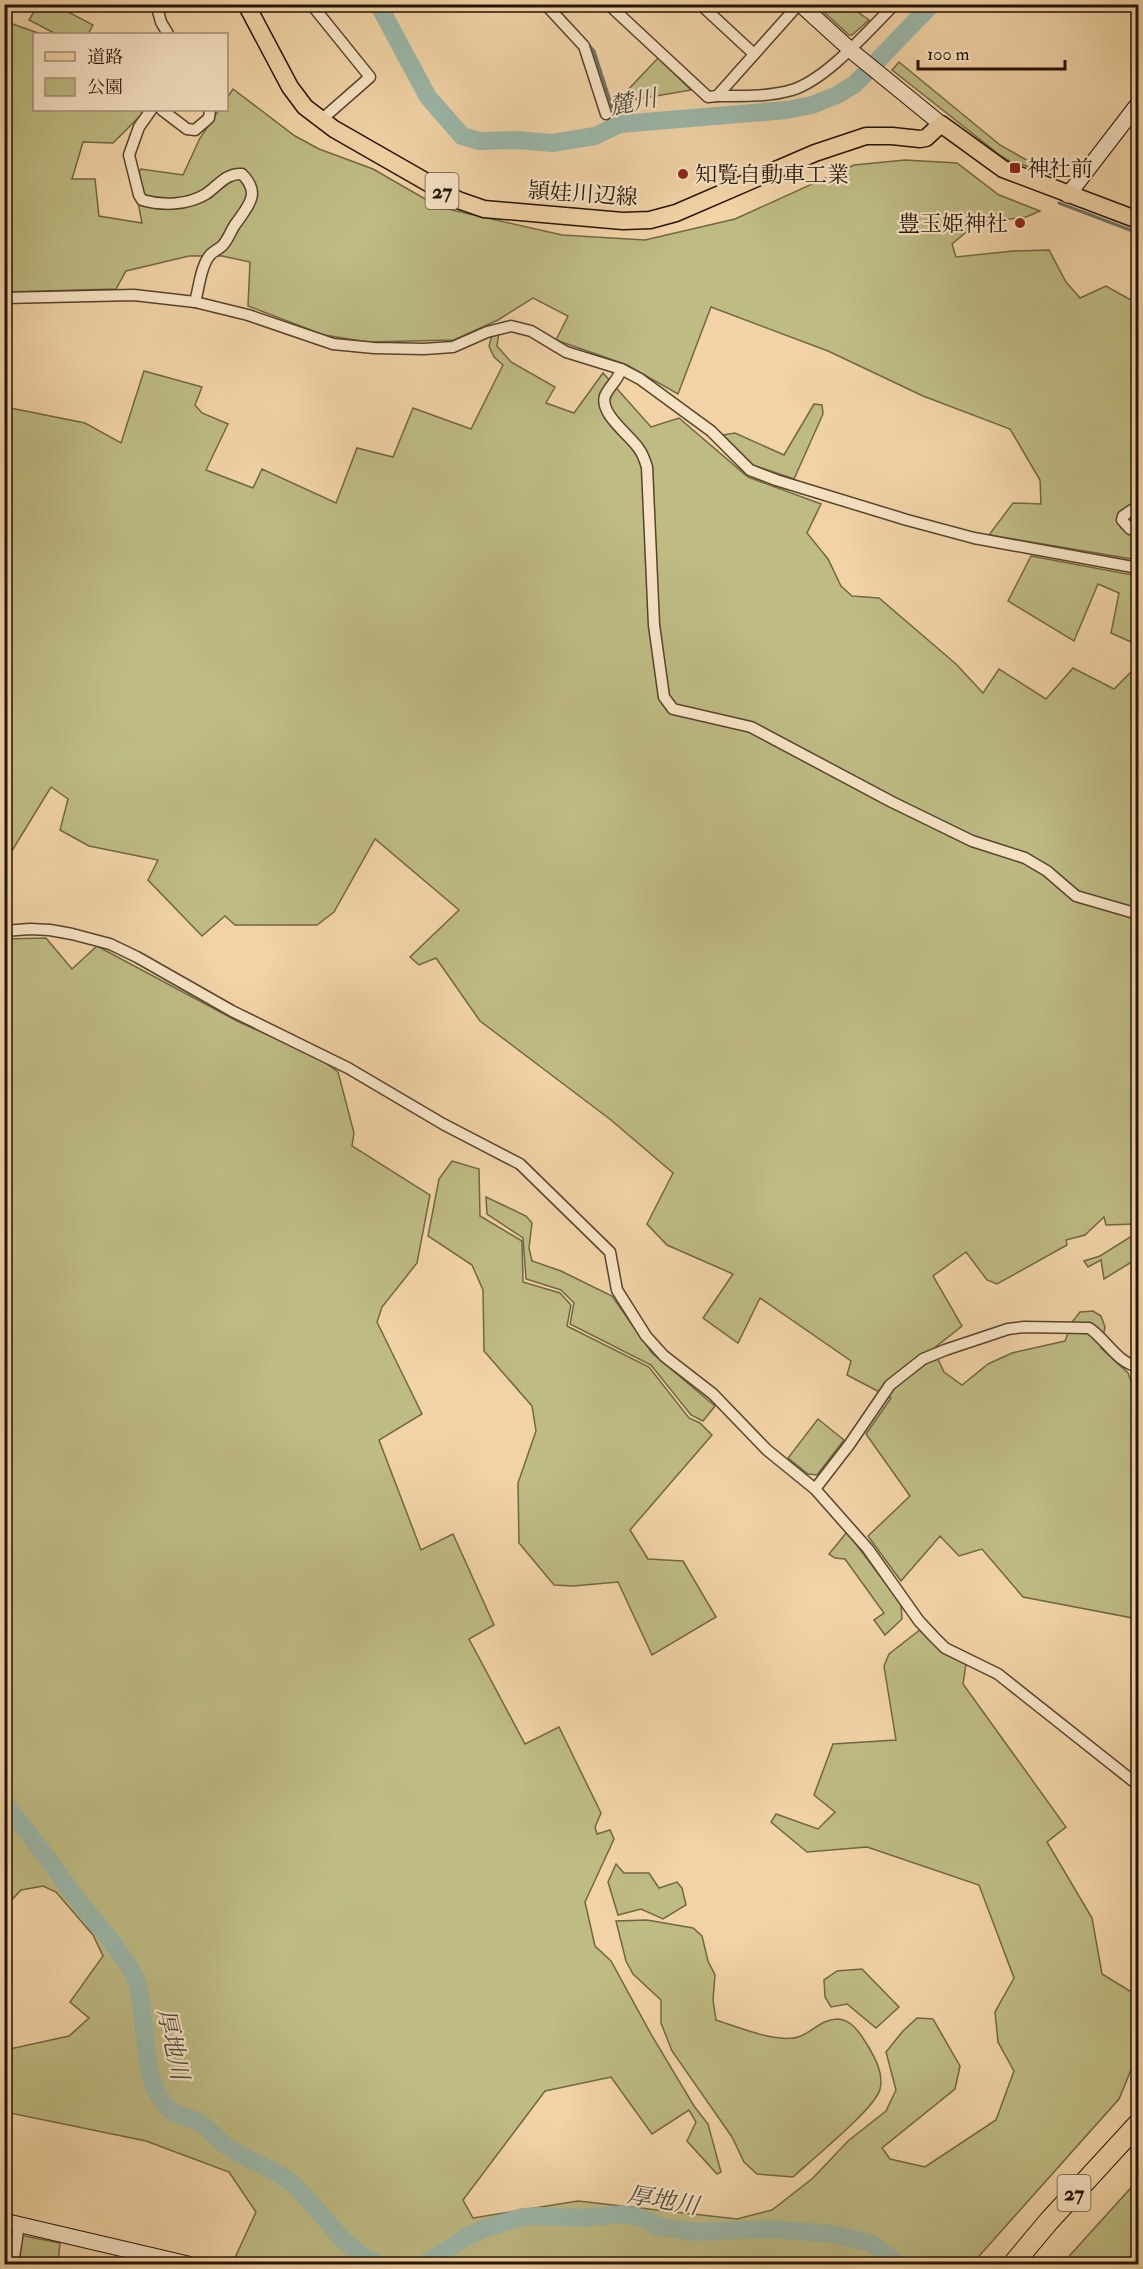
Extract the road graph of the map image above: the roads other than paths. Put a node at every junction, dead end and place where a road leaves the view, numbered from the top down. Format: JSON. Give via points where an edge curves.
{"nodes":[{"id":1,"x":156,"y":4,"type":"edge"},
{"id":2,"x":246,"y":4,"type":"edge"},
{"id":3,"x":311,"y":4,"type":"edge"},
{"id":4,"x":608,"y":4,"type":"edge"},
{"id":5,"x":700,"y":4,"type":"edge"},
{"id":6,"x":799,"y":4,"type":"edge"},
{"id":7,"x":895,"y":4,"type":"edge"},
{"id":8,"x":546,"y":5,"type":"edge"},
{"id":9,"x":167,"y":33,"type":"edge"},
{"id":10,"x":851,"y":51,"type":"junction"},
{"id":11,"x":754,"y":54,"type":"junction"},
{"id":12,"x":717,"y":96,"type":"junction"},
{"id":13,"x":1138,"y":104,"type":"edge"},
{"id":14,"x":150,"y":111,"type":"edge"},
{"id":15,"x":163,"y":111,"type":"edge"},
{"id":16,"x":210,"y":111,"type":"edge"},
{"id":17,"x":606,"y":114,"type":"dead end"},
{"id":18,"x":321,"y":120,"type":"junction"},
{"id":19,"x":941,"y":124,"type":"junction"},
{"id":20,"x":1068,"y":195,"type":"junction"},
{"id":21,"x":1138,"y":220,"type":"edge"},
{"id":22,"x":4,"y":298,"type":"edge"},
{"id":23,"x":195,"y":302,"type":"junction"},
{"id":24,"x":621,"y":369,"type":"junction"},
{"id":25,"x":1138,"y":506,"type":"edge"},
{"id":26,"x":1138,"y":531,"type":"edge"},
{"id":27,"x":1138,"y":567,"type":"edge"},
{"id":28,"x":1138,"y":914,"type":"edge"},
{"id":29,"x":4,"y":931,"type":"edge"},
{"id":30,"x":1138,"y":1366,"type":"edge"},
{"id":31,"x":815,"y":1489,"type":"junction"},
{"id":32,"x":1138,"y":1785,"type":"edge"},
{"id":33,"x":1138,"y":2124,"type":"edge"},
{"id":34,"x":12,"y":2223,"type":"edge"},
{"id":35,"x":13,"y":2265,"type":"edge"},
{"id":36,"x":188,"y":2265,"type":"edge"},
{"id":37,"x":1012,"y":2265,"type":"edge"}],
"edges":[{"from":1,"to":9,"type":"street"},
{"from":2,"to":18,"type":"main road","name":"頴娃川辺線","number":"27","via":[[290,87]]},
{"from":3,"to":18,"type":"street","via":[[370,77]]},
{"from":4,"to":12,"type":"street","via":[[708,97]]},
{"from":5,"to":11,"type":"street"},
{"from":6,"to":10,"type":"street"},
{"from":6,"to":11,"type":"street"},
{"from":7,"to":10,"type":"street"},
{"from":8,"to":17,"type":"street","via":[[584,46]]},
{"from":10,"to":12,"type":"street","via":[[820,75],[790,91]]},
{"from":10,"to":19,"type":"street"},
{"from":11,"to":12,"type":"street"},
{"from":13,"to":20,"type":"street"},
{"from":14,"to":23,"type":"street","via":[[139,127],[129,155],[142,200],[179,204],[194,200],[236,174],[250,182],[252,195],[247,209],[224,244],[210,254]]},
{"from":15,"to":16,"type":"street","via":[[187,129],[195,129],[209,118]]},
{"from":18,"to":19,"type":"main road","name":"頴娃川辺線","number":"27","via":[[458,200],[475,206],[623,221],[650,220],[676,213],[815,153],[866,136],[920,139]]},
{"from":19,"to":20,"type":"main road","via":[[1003,169]]},
{"from":20,"to":21,"type":"main road"},
{"from":22,"to":23,"type":"street","via":[[134,295]]},
{"from":23,"to":24,"type":"street","via":[[333,344],[374,348],[453,347],[511,326],[531,331],[567,352]]},
{"from":24,"to":27,"type":"street","via":[[711,431],[750,470],[776,480],[974,538]]},
{"from":24,"to":28,"type":"street","via":[[604,400],[608,413],[640,451],[647,466],[654,625],[664,697],[673,709],[751,727],[972,841],[1025,858],[1076,896]]},
{"from":25,"to":26,"type":"street","via":[[1122,520]]},
{"from":29,"to":31,"type":"street","via":[[50,930],[110,944],[232,1011],[348,1068],[520,1164],[610,1252],[617,1290],[646,1336],[664,1356],[713,1394],[767,1450]]},
{"from":30,"to":31,"type":"street","via":[[1126,1364],[1089,1328],[1008,1329],[945,1350],[923,1359],[890,1385]]},
{"from":31,"to":32,"type":"street","via":[[868,1549],[919,1621],[945,1648],[998,1674]]},
{"from":33,"to":37,"type":"highway","number":"27"},
{"from":34,"to":35,"type":"street"},
{"from":34,"to":36,"type":"street"}]}
